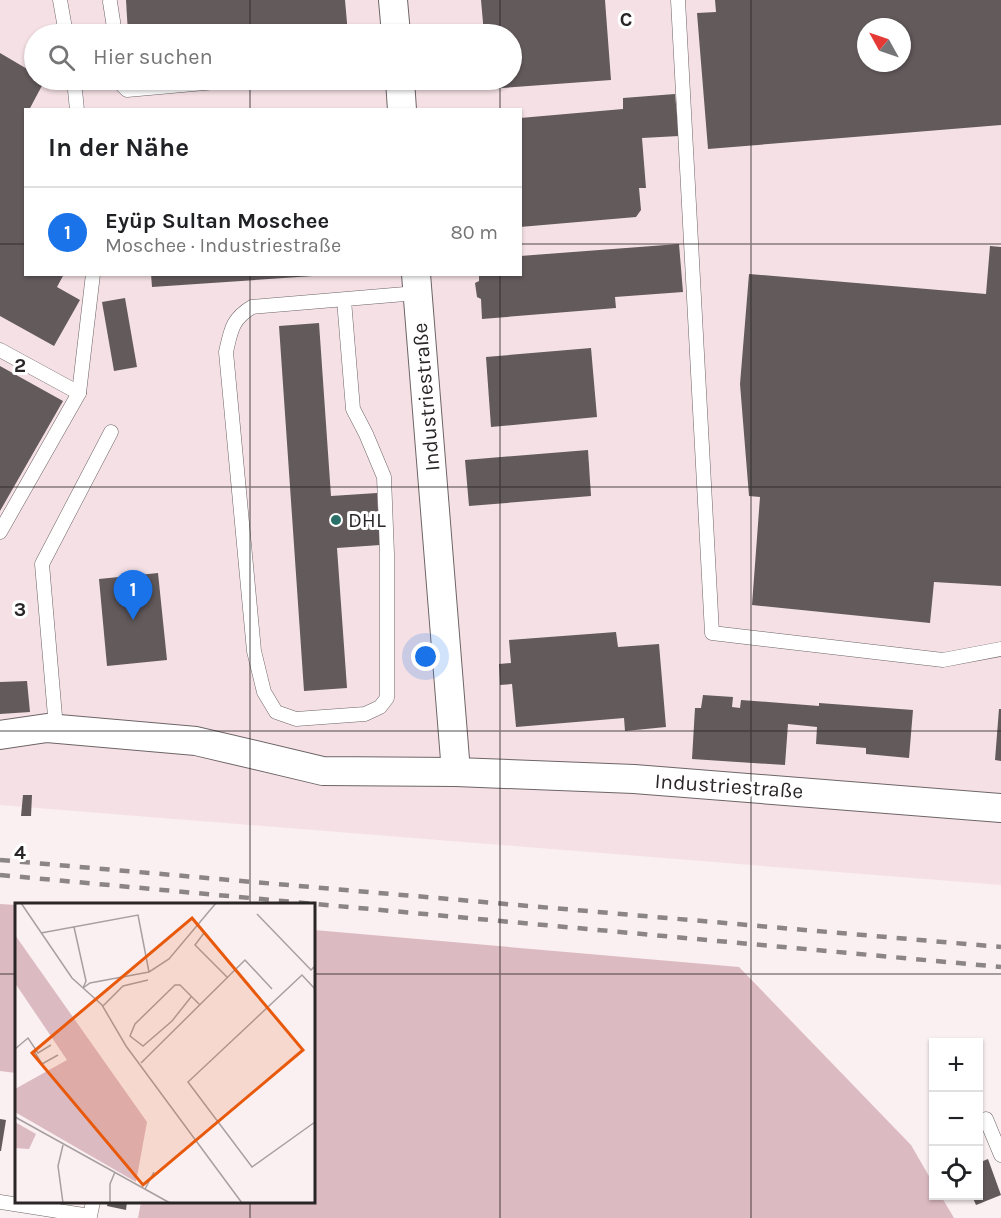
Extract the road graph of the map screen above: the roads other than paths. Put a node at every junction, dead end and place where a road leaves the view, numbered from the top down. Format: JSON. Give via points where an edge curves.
{"nodes":[{"id":1,"x":60,"y":0,"type":"edge"},
{"id":2,"x":393,"y":0,"type":"edge"},
{"id":3,"x":678,"y":0,"type":"edge"},
{"id":4,"x":110,"y":2,"type":"dead end"},
{"id":5,"x":64,"y":24,"type":"edge"},
{"id":6,"x":113,"y":24,"type":"edge"},
{"id":7,"x":395,"y":24,"type":"edge"},
{"id":8,"x":75,"y":90,"type":"edge"},
{"id":9,"x":401,"y":90,"type":"edge"},
{"id":10,"x":77,"y":108,"type":"edge"},
{"id":11,"x":402,"y":108,"type":"edge"},
{"id":12,"x":93,"y":276,"type":"edge"},
{"id":13,"x":416,"y":284,"type":"edge"},
{"id":14,"x":344,"y":300,"type":"junction"},
{"id":15,"x":0,"y":350,"type":"edge"},
{"id":16,"x":79,"y":393,"type":"junction"},
{"id":17,"x":111,"y":432,"type":"dead end"},
{"id":18,"x":0,"y":532,"type":"edge"},
{"id":19,"x":1001,"y":649,"type":"edge"},
{"id":20,"x":56,"y":728,"type":"junction"},
{"id":21,"x":0,"y":735,"type":"edge"},
{"id":22,"x":456,"y":772,"type":"junction"},
{"id":23,"x":1001,"y":808,"type":"edge"},
{"id":24,"x":986,"y":1119,"type":"dead end"},
{"id":25,"x":1001,"y":1155,"type":"edge"},
{"id":26,"x":15,"y":1194,"type":"edge"},
{"id":27,"x":0,"y":1201,"type":"edge"},
{"id":28,"x":93,"y":1203,"type":"edge"}],
"edges":[{"from":1,"to":5,"type":"lane"},
{"from":2,"to":7,"type":"street"},
{"from":3,"to":19,"type":"lane","via":[[712,633],[943,660]]},
{"from":4,"to":6,"type":"lane"},
{"from":8,"to":10,"type":"lane"},
{"from":9,"to":11,"type":"street"},
{"from":12,"to":16,"type":"lane"},
{"from":13,"to":14,"type":"lane"},
{"from":13,"to":22,"type":"street","name":"Industriestraße"},
{"from":14,"to":14,"type":"lane","via":[[252,307],[233,324],[226,351],[254,651],[264,692],[276,712],[296,719],[365,714],[380,707],[387,698],[384,477],[353,409]]},
{"from":15,"to":16,"type":"lane"},
{"from":16,"to":18,"type":"lane"},
{"from":17,"to":20,"type":"lane","via":[[42,564]]},
{"from":20,"to":21,"type":"street","name":"Industriestraße"},
{"from":20,"to":22,"type":"street","name":"Industriestraße","via":[[196,741],[323,771]]},
{"from":22,"to":23,"type":"street","name":"Industriestraße","via":[[634,779]]},
{"from":24,"to":25,"type":"lane"},
{"from":26,"to":27,"type":"lane"},
{"from":27,"to":28,"type":"lane","via":[[90,1216]]}]}
